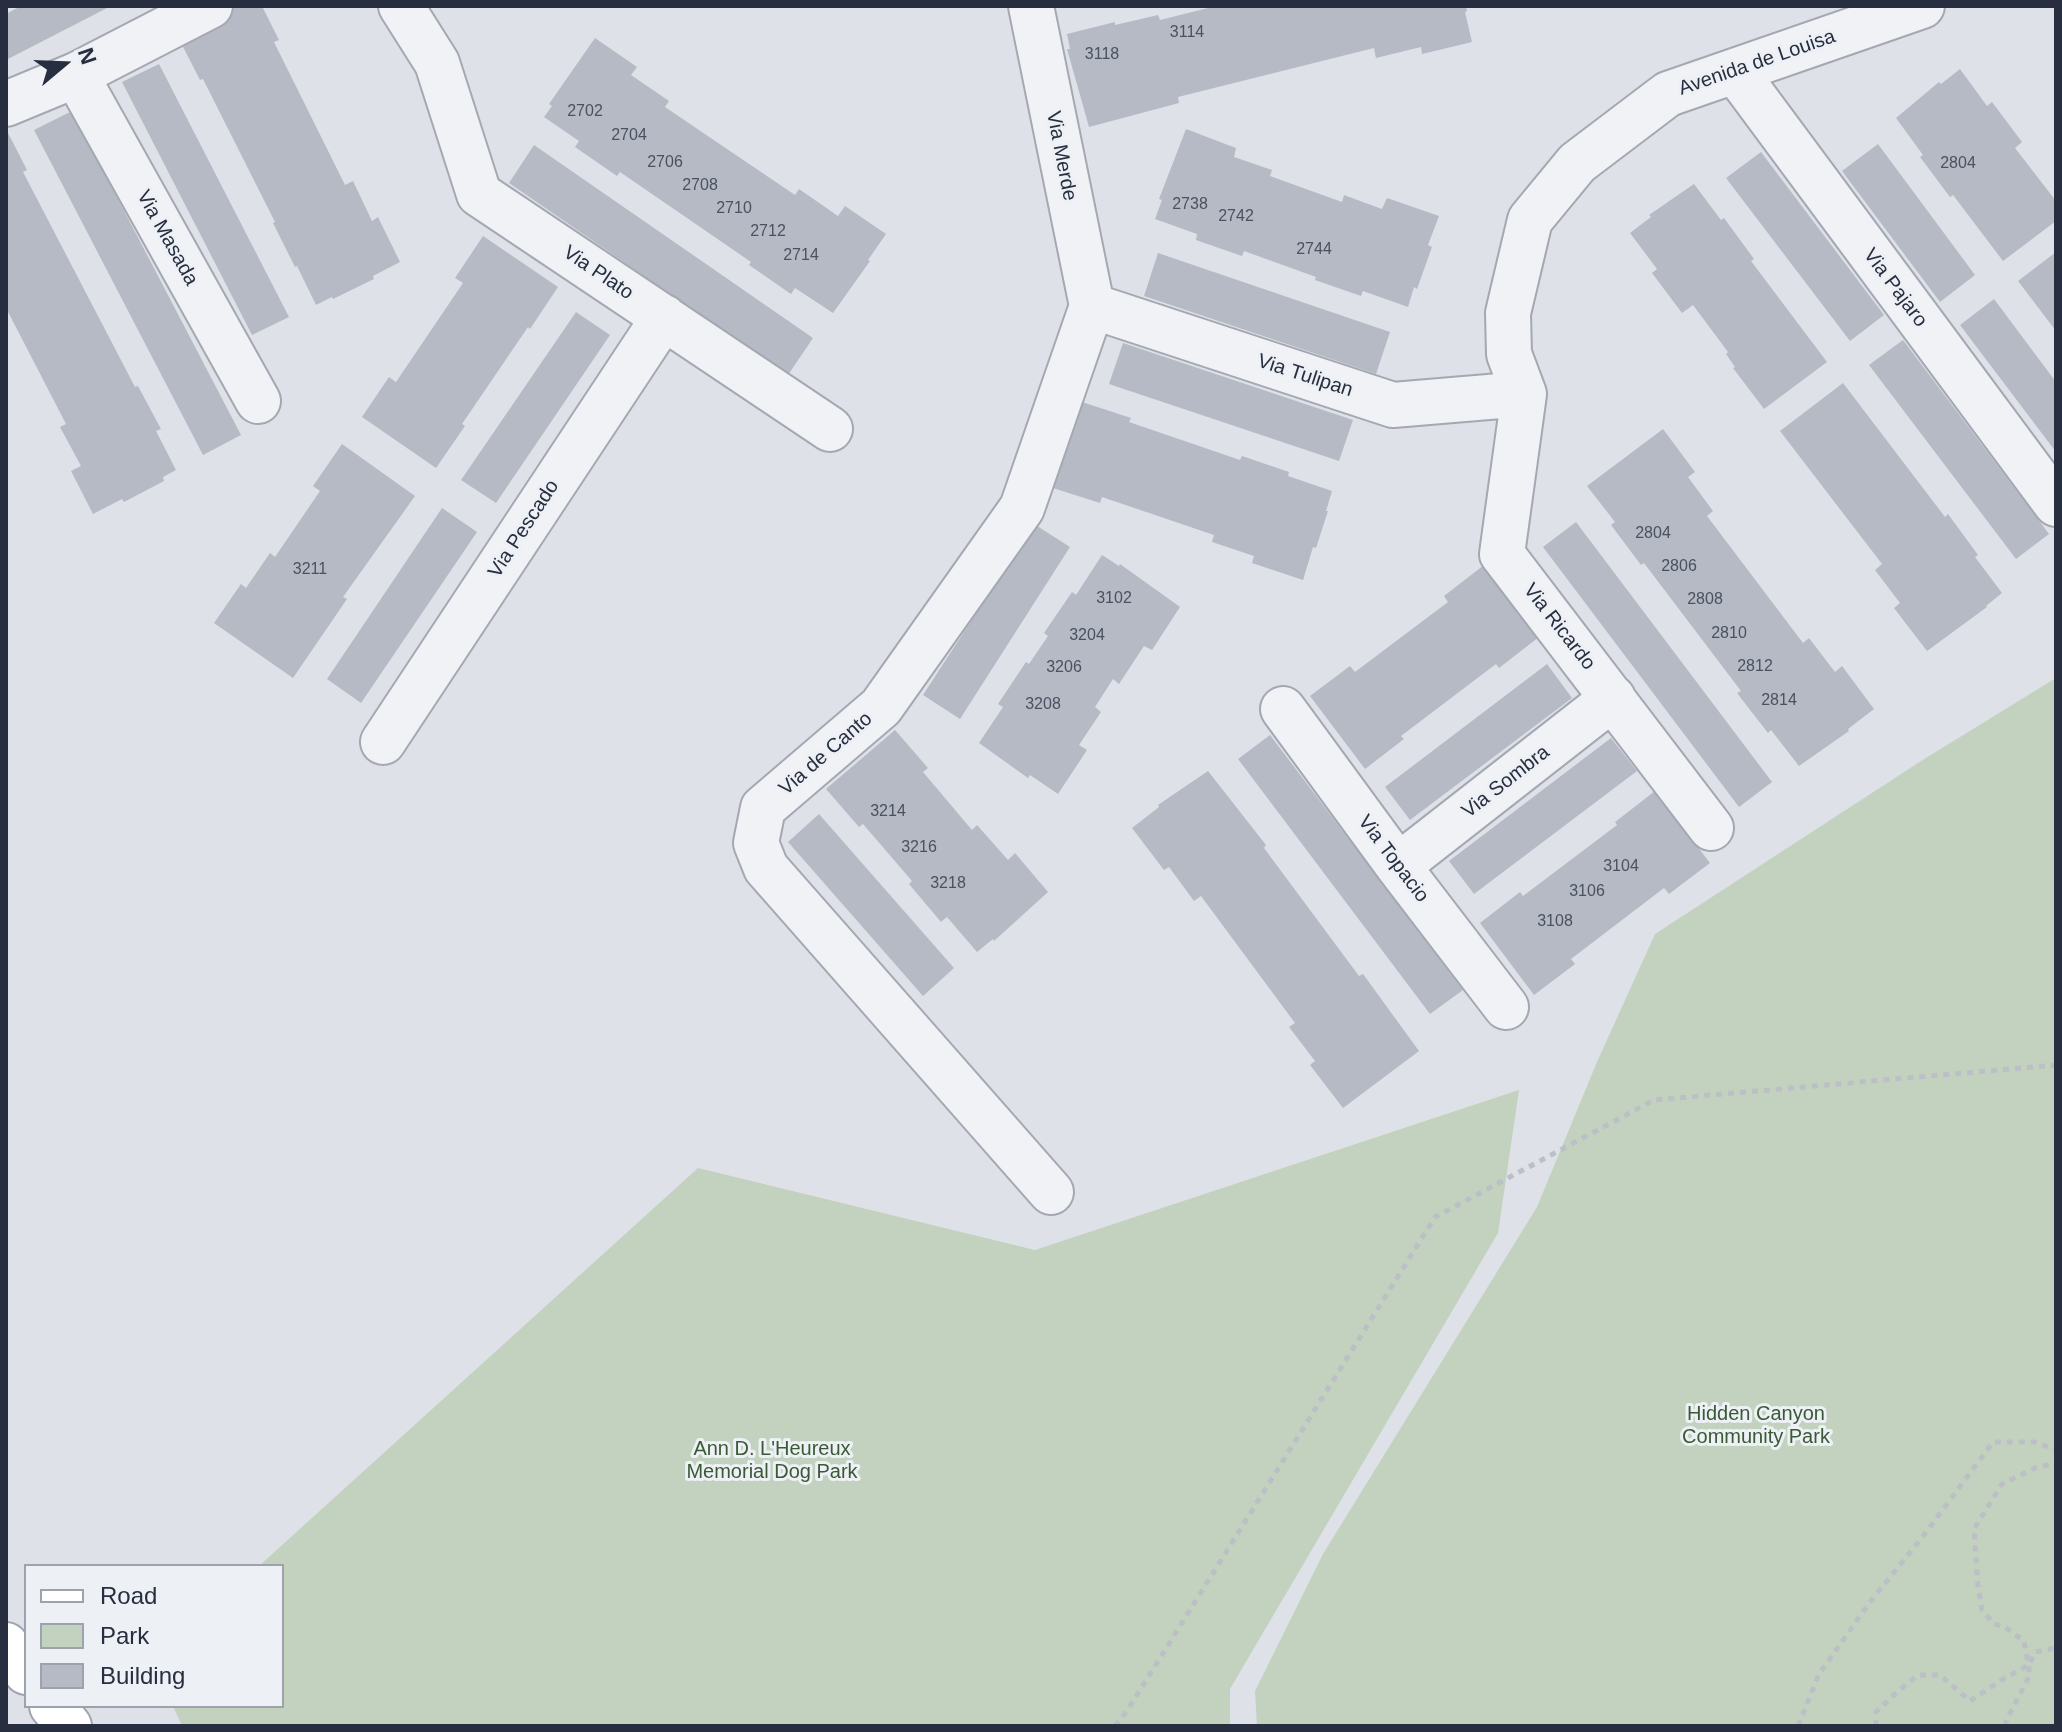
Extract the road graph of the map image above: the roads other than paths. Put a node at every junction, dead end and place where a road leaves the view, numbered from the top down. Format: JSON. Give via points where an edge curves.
{"nodes":[{"id":1,"x":210,"y":6,"type":"edge"},
{"id":2,"x":401,"y":6,"type":"edge"},
{"id":3,"x":1031,"y":6,"type":"edge"},
{"id":4,"x":1922,"y":6,"type":"edge"},
{"id":5,"x":1735,"y":71,"type":"junction"},
{"id":6,"x":76,"y":75,"type":"junction"},
{"id":7,"x":6,"y":104,"type":"edge"},
{"id":8,"x":1092,"y":306,"type":"junction"},
{"id":9,"x":664,"y":317,"type":"junction"},
{"id":10,"x":1524,"y":394,"type":"junction"},
{"id":11,"x":258,"y":401,"type":"dead end"},
{"id":12,"x":830,"y":429,"type":"dead end"},
{"id":13,"x":2056,"y":504,"type":"edge"},
{"id":14,"x":1613,"y":698,"type":"junction"},
{"id":15,"x":1283,"y":709,"type":"dead end"},
{"id":16,"x":383,"y":742,"type":"dead end"},
{"id":17,"x":1711,"y":828,"type":"dead end"},
{"id":18,"x":1398,"y":866,"type":"junction"},
{"id":19,"x":1506,"y":1007,"type":"dead end"},
{"id":20,"x":1051,"y":1192,"type":"dead end"},
{"id":21,"x":6,"y":1645,"type":"edge"},
{"id":22,"x":24,"y":1669,"type":"edge"},
{"id":23,"x":54,"y":1708,"type":"edge"},
{"id":24,"x":69,"y":1726,"type":"edge"}],
"edges":[{"from":1,"to":6,"type":"street"},
{"from":2,"to":9,"type":"street","name":"Via Plato","via":[[437,63],[479,194]]},
{"from":3,"to":8,"type":"street","name":"Via Merde"},
{"from":4,"to":5,"type":"street","name":"Avenida de Louisa"},
{"from":5,"to":10,"type":"street","name":"Avenida de Louisa","via":[[1668,94],[1577,163],[1530,220],[1508,313],[1509,354]]},
{"from":5,"to":13,"type":"street","name":"Via Pajaro"},
{"from":6,"to":7,"type":"street"},
{"from":6,"to":11,"type":"street","name":"Via Masada"},
{"from":8,"to":10,"type":"street","name":"Via Tulipan","via":[[1393,405]]},
{"from":8,"to":20,"type":"street","name":"Via de Canto","via":[[1022,508],[881,707],[763,808],[756,843],[766,868]]},
{"from":9,"to":12,"type":"street","name":"Via Plato"},
{"from":9,"to":16,"type":"street","name":"Via Pescado"},
{"from":10,"to":14,"type":"street","name":"Via Ricardo","via":[[1502,554]]},
{"from":14,"to":17,"type":"street","name":"Via Ricardo"},
{"from":14,"to":18,"type":"street","name":"Via Sombra"},
{"from":15,"to":18,"type":"street","name":"Via Topacio"},
{"from":18,"to":19,"type":"street","name":"Via Topacio"},
{"from":21,"to":22,"type":"main road"},
{"from":23,"to":24,"type":"main road"}]}
